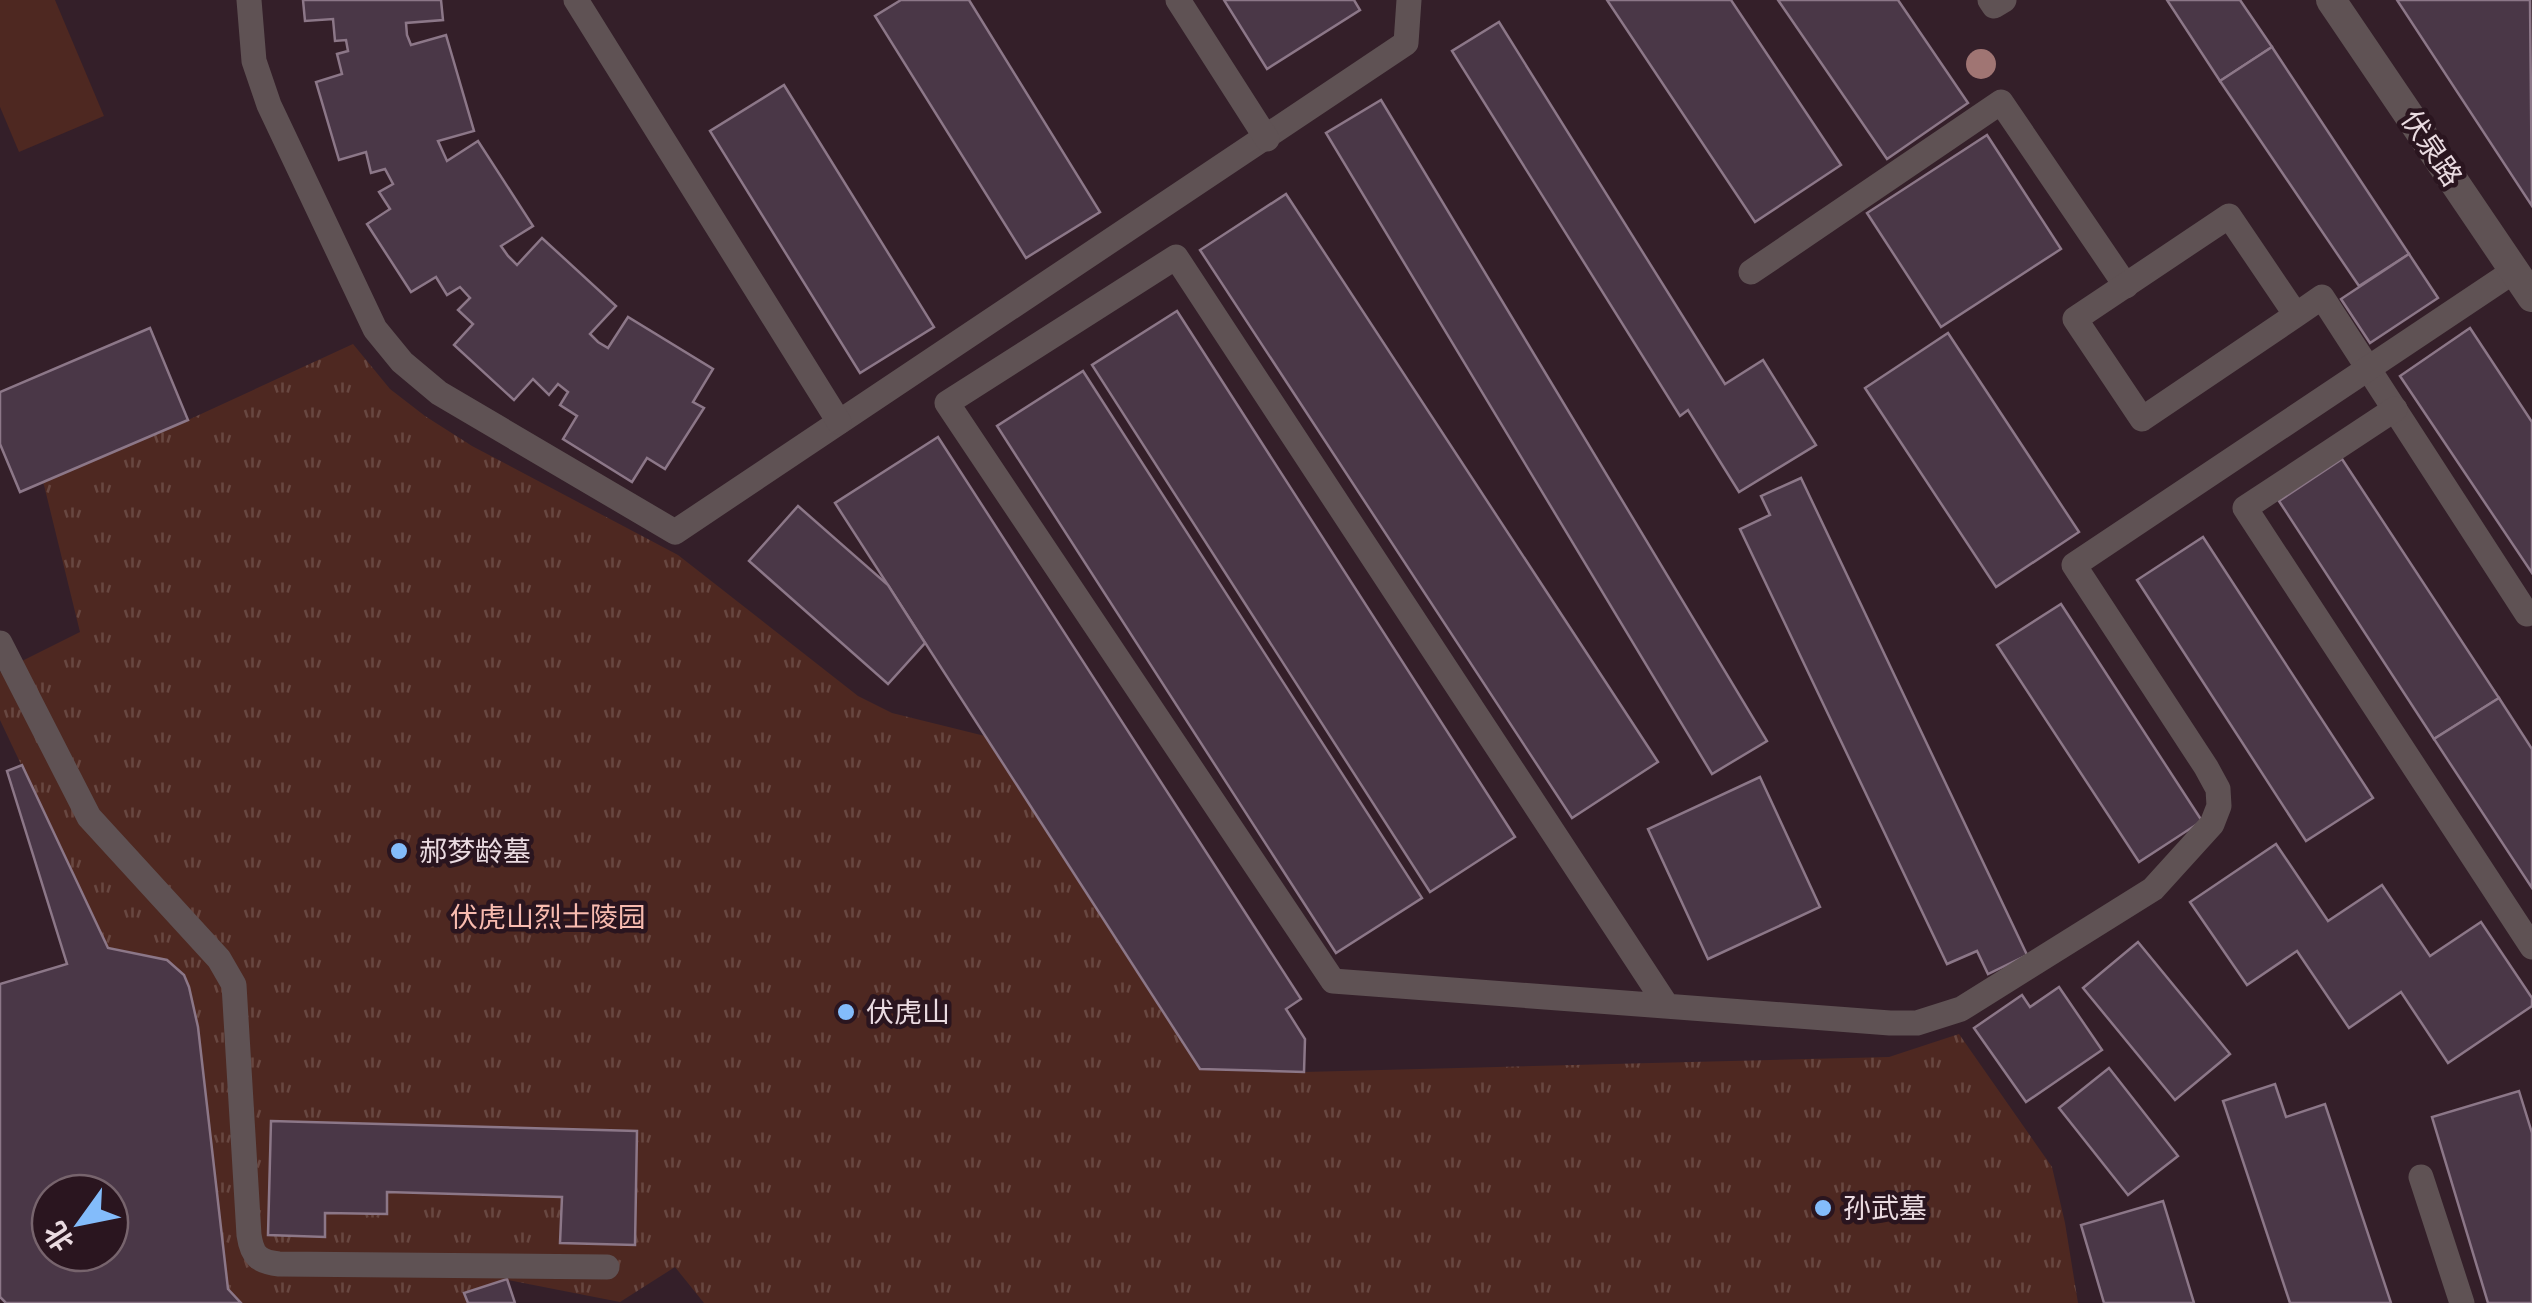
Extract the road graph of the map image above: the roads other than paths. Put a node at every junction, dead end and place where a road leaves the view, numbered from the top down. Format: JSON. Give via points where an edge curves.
{"nodes":[{"id":1,"x":248,"y":0,"type":"edge"},
{"id":2,"x":576,"y":0,"type":"edge"},
{"id":3,"x":1178,"y":0,"type":"edge"},
{"id":4,"x":1409,"y":0,"type":"edge"},
{"id":5,"x":1990,"y":0,"type":"edge"},
{"id":6,"x":2004,"y":0,"type":"edge"},
{"id":7,"x":2331,"y":0,"type":"edge"},
{"id":8,"x":1267,"y":138,"type":"junction"},
{"id":9,"x":2514,"y":270,"type":"junction"},
{"id":10,"x":1751,"y":272,"type":"dead end"},
{"id":11,"x":2126,"y":286,"type":"junction"},
{"id":12,"x":2532,"y":297,"type":"edge"},
{"id":13,"x":2296,"y":314,"type":"junction"},
{"id":14,"x":2368,"y":368,"type":"junction"},
{"id":15,"x":2395,"y":410,"type":"junction"},
{"id":16,"x":839,"y":422,"type":"junction"},
{"id":17,"x":2527,"y":614,"type":"dead end"},
{"id":18,"x":0,"y":643,"type":"edge"},
{"id":19,"x":2532,"y":946,"type":"edge"},
{"id":20,"x":1667,"y":1006,"type":"junction"},
{"id":21,"x":2421,"y":1177,"type":"dead end"},
{"id":22,"x":607,"y":1266,"type":"dead end"},
{"id":23,"x":2462,"y":1303,"type":"edge"}],
"edges":[{"from":1,"to":16,"type":"lane","via":[[254,62],[269,105],[375,328],[439,393],[676,532]]},
{"from":2,"to":16,"type":"lane"},
{"from":3,"to":8,"type":"lane"},
{"from":4,"to":8,"type":"lane","via":[[1406,44]]},
{"from":5,"to":6,"type":"lane","via":[[1994,6]]},
{"from":7,"to":9,"type":"street","name":"伏泉路"},
{"from":8,"to":16,"type":"lane"},
{"from":9,"to":12,"type":"street","name":"伏泉路"},
{"from":9,"to":14,"type":"lane"},
{"from":10,"to":11,"type":"lane","via":[[2001,102]]},
{"from":11,"to":13,"type":"lane","via":[[2230,216]]},
{"from":11,"to":13,"type":"lane","via":[[2075,320],[2142,419]]},
{"from":13,"to":14,"type":"lane","via":[[2322,297]]},
{"from":14,"to":15,"type":"lane"},
{"from":14,"to":20,"type":"lane","via":[[2074,565],[2218,788],[2212,824],[2152,889],[1962,1009],[1917,1024]]},
{"from":15,"to":17,"type":"lane"},
{"from":15,"to":19,"type":"lane","via":[[2245,508]]},
{"from":18,"to":22,"type":"lane","via":[[89,817],[219,959],[234,985],[249,1236],[258,1259]]},
{"from":20,"to":20,"type":"lane","via":[[1334,982],[947,403],[1176,256]]},
{"from":21,"to":23,"type":"lane"}]}
